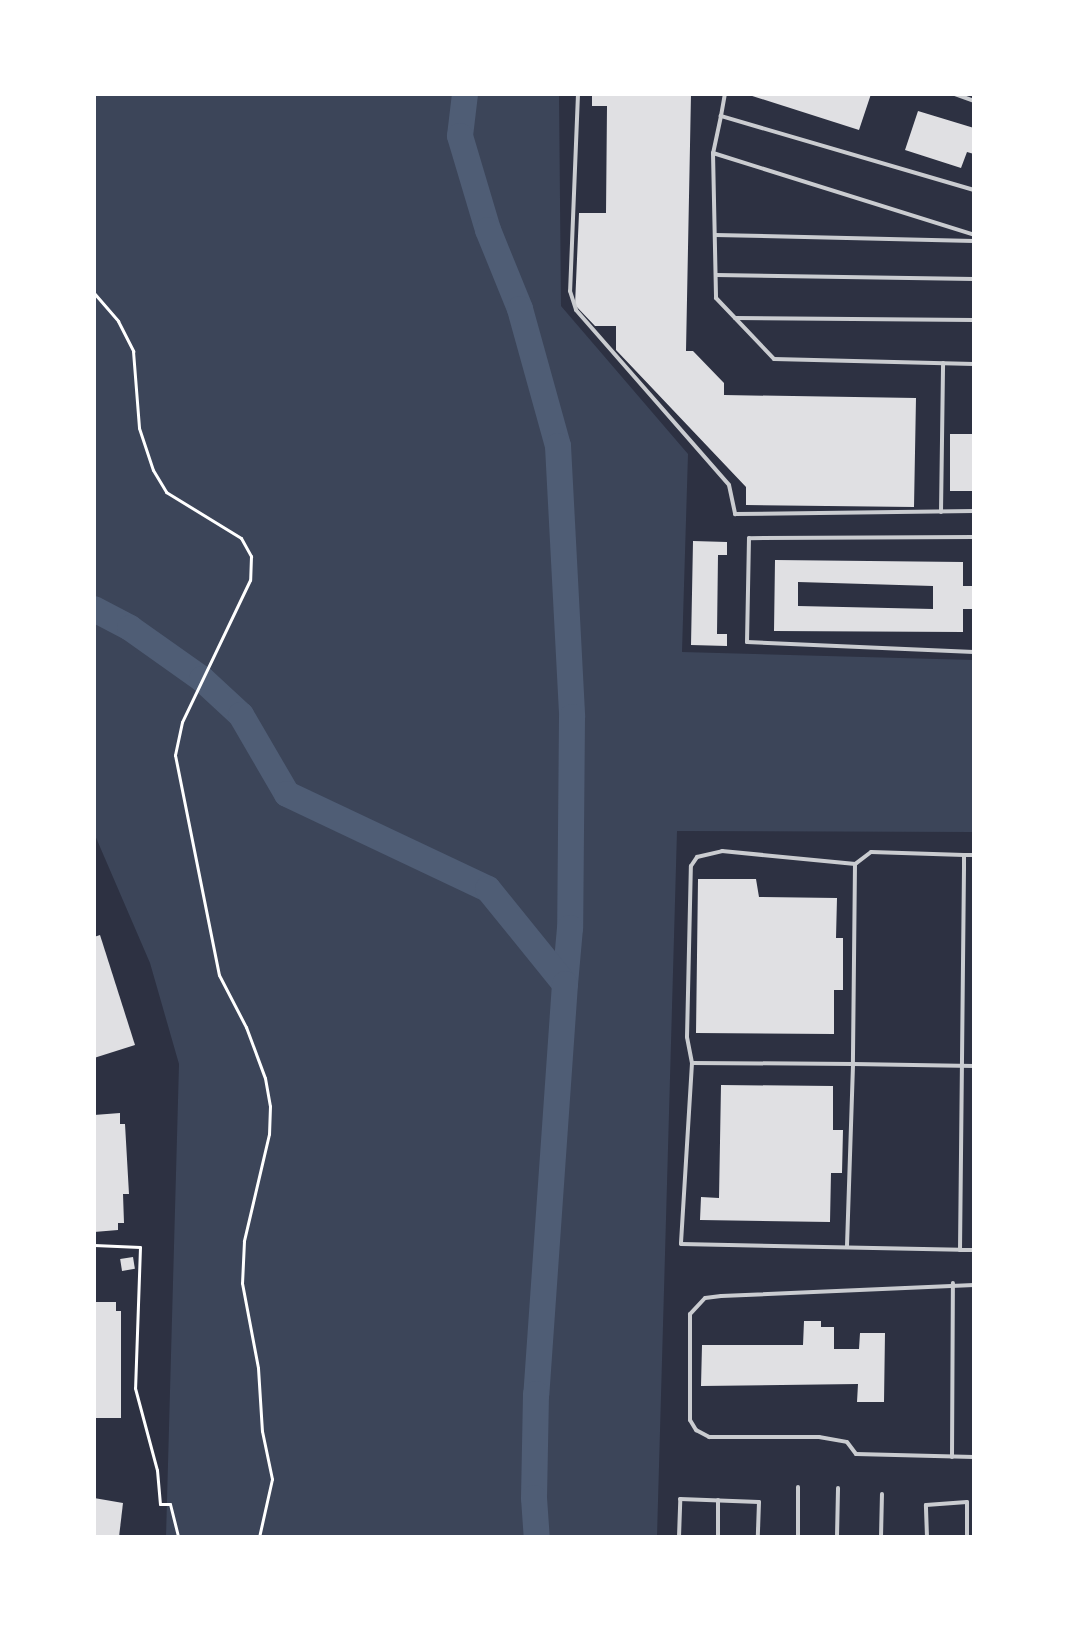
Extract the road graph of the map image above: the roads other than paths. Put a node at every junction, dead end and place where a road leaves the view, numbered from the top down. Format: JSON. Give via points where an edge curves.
{"nodes":[{"id":1,"x":578,"y":94,"type":"edge"},
{"id":2,"x":725,"y":94,"type":"edge"},
{"id":3,"x":955,"y":94,"type":"edge"},
{"id":4,"x":974,"y":101,"type":"edge"},
{"id":5,"x":721,"y":116,"type":"junction"},
{"id":6,"x":713,"y":153,"type":"junction"},
{"id":7,"x":974,"y":190,"type":"edge"},
{"id":8,"x":715,"y":235,"type":"junction"},
{"id":9,"x":974,"y":235,"type":"edge"},
{"id":10,"x":974,"y":241,"type":"edge"},
{"id":11,"x":716,"y":275,"type":"junction"},
{"id":12,"x":974,"y":279,"type":"edge"},
{"id":13,"x":735,"y":318,"type":"junction"},
{"id":14,"x":974,"y":320,"type":"edge"},
{"id":15,"x":943,"y":363,"type":"junction"},
{"id":16,"x":974,"y":364,"type":"edge"},
{"id":17,"x":974,"y":511,"type":"edge"},
{"id":18,"x":941,"y":512,"type":"junction"},
{"id":19,"x":974,"y":537,"type":"edge"},
{"id":20,"x":974,"y":652,"type":"edge"},
{"id":21,"x":964,"y":855,"type":"junction"},
{"id":22,"x":974,"y":855,"type":"edge"},
{"id":23,"x":855,"y":864,"type":"junction"},
{"id":24,"x":692,"y":1063,"type":"junction"},
{"id":25,"x":853,"y":1064,"type":"junction"},
{"id":26,"x":961,"y":1066,"type":"junction"},
{"id":27,"x":974,"y":1066,"type":"edge"},
{"id":28,"x":847,"y":1246,"type":"junction"},
{"id":29,"x":960,"y":1250,"type":"junction"},
{"id":30,"x":974,"y":1250,"type":"edge"},
{"id":31,"x":953,"y":1283,"type":"junction"},
{"id":32,"x":974,"y":1285,"type":"edge"},
{"id":33,"x":952,"y":1457,"type":"junction"},
{"id":34,"x":974,"y":1457,"type":"edge"},
{"id":35,"x":798,"y":1487,"type":"dead end"},
{"id":36,"x":838,"y":1488,"type":"dead end"},
{"id":37,"x":882,"y":1494,"type":"dead end"},
{"id":38,"x":718,"y":1500,"type":"junction"},
{"id":39,"x":679,"y":1537,"type":"edge"},
{"id":40,"x":718,"y":1537,"type":"edge"},
{"id":41,"x":758,"y":1537,"type":"edge"},
{"id":42,"x":798,"y":1537,"type":"edge"},
{"id":43,"x":837,"y":1537,"type":"edge"},
{"id":44,"x":881,"y":1537,"type":"edge"},
{"id":45,"x":927,"y":1537,"type":"edge"},
{"id":46,"x":967,"y":1537,"type":"edge"}],
"edges":[{"from":1,"to":18,"type":"lane","via":[[570,291],[576,310],[729,485],[735,514]]},
{"from":2,"to":5,"type":"lane"},
{"from":3,"to":4,"type":"lane"},
{"from":5,"to":6,"type":"lane"},
{"from":5,"to":7,"type":"lane"},
{"from":6,"to":8,"type":"lane"},
{"from":6,"to":9,"type":"lane"},
{"from":8,"to":10,"type":"lane"},
{"from":8,"to":11,"type":"lane"},
{"from":11,"to":12,"type":"lane"},
{"from":11,"to":13,"type":"lane","via":[[716,298]]},
{"from":13,"to":14,"type":"lane"},
{"from":13,"to":15,"type":"lane","via":[[774,359]]},
{"from":15,"to":16,"type":"lane"},
{"from":15,"to":18,"type":"lane"},
{"from":17,"to":18,"type":"lane"},
{"from":19,"to":20,"type":"lane","via":[[749,538],[747,642]]},
{"from":21,"to":22,"type":"lane"},
{"from":21,"to":23,"type":"lane","via":[[871,852]]},
{"from":21,"to":26,"type":"lane"},
{"from":23,"to":24,"type":"lane","via":[[722,851],[697,857],[691,866],[687,1037]]},
{"from":23,"to":25,"type":"lane"},
{"from":24,"to":25,"type":"lane"},
{"from":24,"to":28,"type":"lane","via":[[681,1244]]},
{"from":25,"to":26,"type":"lane"},
{"from":25,"to":28,"type":"lane"},
{"from":26,"to":27,"type":"lane"},
{"from":26,"to":29,"type":"lane"},
{"from":28,"to":29,"type":"lane"},
{"from":29,"to":30,"type":"lane"},
{"from":31,"to":32,"type":"lane"},
{"from":31,"to":33,"type":"lane"},
{"from":31,"to":33,"type":"lane","via":[[721,1296],[705,1298],[690,1314],[690,1420],[696,1430],[709,1437],[819,1437],[847,1442],[856,1454]]},
{"from":33,"to":34,"type":"lane"},
{"from":35,"to":42,"type":"lane"},
{"from":36,"to":43,"type":"lane"},
{"from":37,"to":44,"type":"lane"},
{"from":38,"to":39,"type":"lane","via":[[680,1499]]},
{"from":38,"to":40,"type":"lane"},
{"from":38,"to":41,"type":"lane","via":[[759,1502]]},
{"from":45,"to":46,"type":"lane","via":[[926,1505],[967,1502]]}]}
